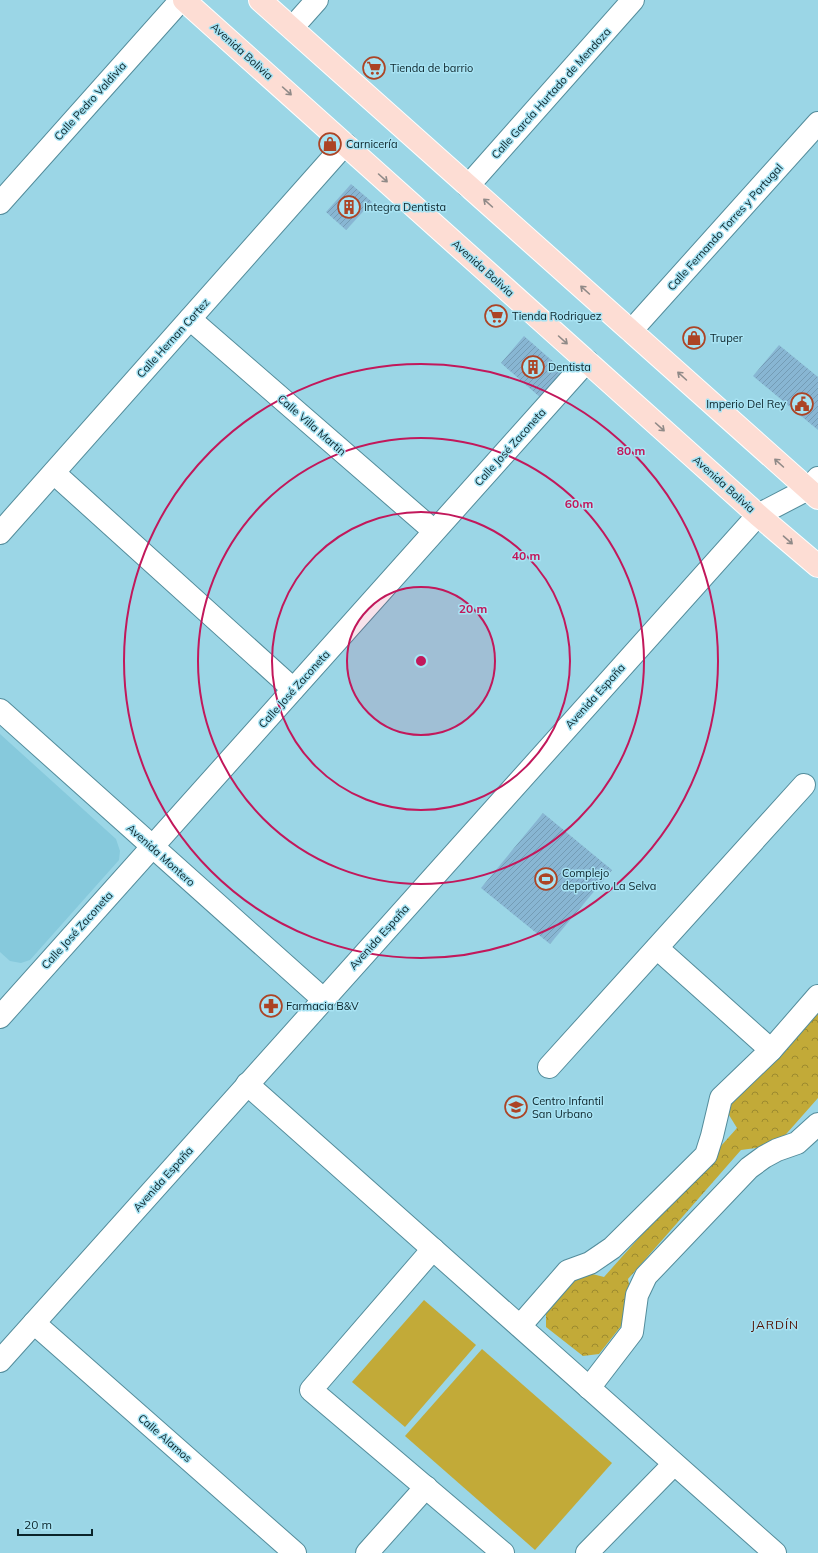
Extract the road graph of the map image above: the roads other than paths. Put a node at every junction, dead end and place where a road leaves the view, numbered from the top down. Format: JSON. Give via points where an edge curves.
{"nodes":[{"id":1,"x":181,"y":0,"type":"edge"},
{"id":2,"x":184,"y":0,"type":"edge"},
{"id":3,"x":260,"y":0,"type":"edge"},
{"id":4,"x":317,"y":0,"type":"edge"},
{"id":5,"x":633,"y":0,"type":"edge"},
{"id":6,"x":292,"y":28,"type":"junction"},
{"id":7,"x":818,"y":123,"type":"edge"},
{"id":8,"x":345,"y":144,"type":"junction"},
{"id":9,"x":468,"y":186,"type":"junction"},
{"id":10,"x":0,"y":203,"type":"edge"},
{"id":11,"x":190,"y":319,"type":"junction"},
{"id":12,"x":631,"y":331,"type":"junction"},
{"id":13,"x":587,"y":361,"type":"junction"},
{"id":14,"x":54,"y":473,"type":"junction"},
{"id":15,"x":815,"y":488,"type":"edge"},
{"id":16,"x":758,"y":515,"type":"junction"},
{"id":17,"x":434,"y":532,"type":"junction"},
{"id":18,"x":0,"y":533,"type":"edge"},
{"id":19,"x":818,"y":566,"type":"edge"},
{"id":20,"x":293,"y":689,"type":"junction"},
{"id":21,"x":0,"y":710,"type":"edge"},
{"id":22,"x":804,"y":785,"type":"dead end"},
{"id":23,"x":152,"y":847,"type":"junction"},
{"id":24,"x":657,"y":948,"type":"junction"},
{"id":25,"x":818,"y":996,"type":"edge"},
{"id":26,"x":323,"y":999,"type":"junction"},
{"id":27,"x":4,"y":1003,"type":"edge"},
{"id":28,"x":771,"y":1050,"type":"junction"},
{"id":29,"x":549,"y":1067,"type":"dead end"},
{"id":30,"x":248,"y":1084,"type":"junction"},
{"id":31,"x":818,"y":1124,"type":"edge"},
{"id":32,"x":433,"y":1249,"type":"junction"},
{"id":33,"x":34,"y":1323,"type":"junction"},
{"id":34,"x":520,"y":1326,"type":"junction"},
{"id":35,"x":0,"y":1361,"type":"edge"},
{"id":36,"x":589,"y":1388,"type":"junction"},
{"id":37,"x":674,"y":1464,"type":"junction"},
{"id":38,"x":426,"y":1487,"type":"junction"},
{"id":39,"x":295,"y":1553,"type":"edge"},
{"id":40,"x":367,"y":1553,"type":"edge"},
{"id":41,"x":503,"y":1553,"type":"edge"},
{"id":42,"x":587,"y":1553,"type":"edge"},
{"id":43,"x":775,"y":1553,"type":"edge"}],
"edges":[{"from":1,"to":10,"type":"street","name":"Calle Pedro Valdivia"},
{"from":2,"to":8,"type":"main road","name":"Avenida Bolivia","one_way":true},
{"from":3,"to":6,"type":"main road"},
{"from":4,"to":6,"type":"street"},
{"from":5,"to":9,"type":"street","name":"Calle García Hurtado de Mendoza"},
{"from":6,"to":9,"type":"main road"},
{"from":7,"to":12,"type":"street","name":"Calle Fernando Torres y Portugal"},
{"from":8,"to":11,"type":"street","name":"Calle Hernan Cortez"},
{"from":8,"to":13,"type":"main road","name":"Avenida Bolivia","one_way":true},
{"from":12,"to":9,"type":"main road","one_way":true},
{"from":11,"to":14,"type":"street","name":"Calle Hernan Cortez"},
{"from":11,"to":17,"type":"street","name":"Calle Villa Martin"},
{"from":15,"to":12,"type":"main road","one_way":true},
{"from":13,"to":16,"type":"main road","name":"Avenida Bolivia","one_way":true},
{"from":13,"to":17,"type":"street","name":"Calle José Zaconeta"},
{"from":14,"to":18,"type":"street","name":"Calle Hernan Cortez"},
{"from":14,"to":20,"type":"street"},
{"from":15,"to":16,"type":"street"},
{"from":16,"to":19,"type":"main road","name":"Avenida Bolivia","one_way":true},
{"from":16,"to":26,"type":"street","name":"Avenida España"},
{"from":17,"to":20,"type":"street","name":"Calle José Zaconeta"},
{"from":20,"to":23,"type":"street","name":"Calle José Zaconeta"},
{"from":21,"to":23,"type":"street","name":"Avenida Montero"},
{"from":22,"to":24,"type":"street"},
{"from":23,"to":26,"type":"street","name":"Avenida Montero"},
{"from":23,"to":27,"type":"street","name":"Calle José Zaconeta"},
{"from":24,"to":28,"type":"street"},
{"from":24,"to":29,"type":"street"},
{"from":25,"to":28,"type":"street"},
{"from":26,"to":30,"type":"street","name":"Avenida España"},
{"from":28,"to":34,"type":"street","via":[[722,1098],[706,1155],[612,1248],[590,1263],[568,1271]]},
{"from":30,"to":32,"type":"street"},
{"from":30,"to":33,"type":"street","name":"Avenida España"},
{"from":31,"to":36,"type":"street","via":[[797,1143],[764,1157],[749,1168],[646,1276],[637,1295],[632,1332]]},
{"from":32,"to":34,"type":"street"},
{"from":32,"to":38,"type":"street","via":[[311,1390]]},
{"from":33,"to":35,"type":"street","name":"Avenida España"},
{"from":33,"to":39,"type":"street","name":"Calle Alamos"},
{"from":34,"to":36,"type":"street"},
{"from":36,"to":37,"type":"street"},
{"from":37,"to":42,"type":"street"},
{"from":37,"to":43,"type":"street"},
{"from":38,"to":40,"type":"street"},
{"from":38,"to":41,"type":"street"}]}
